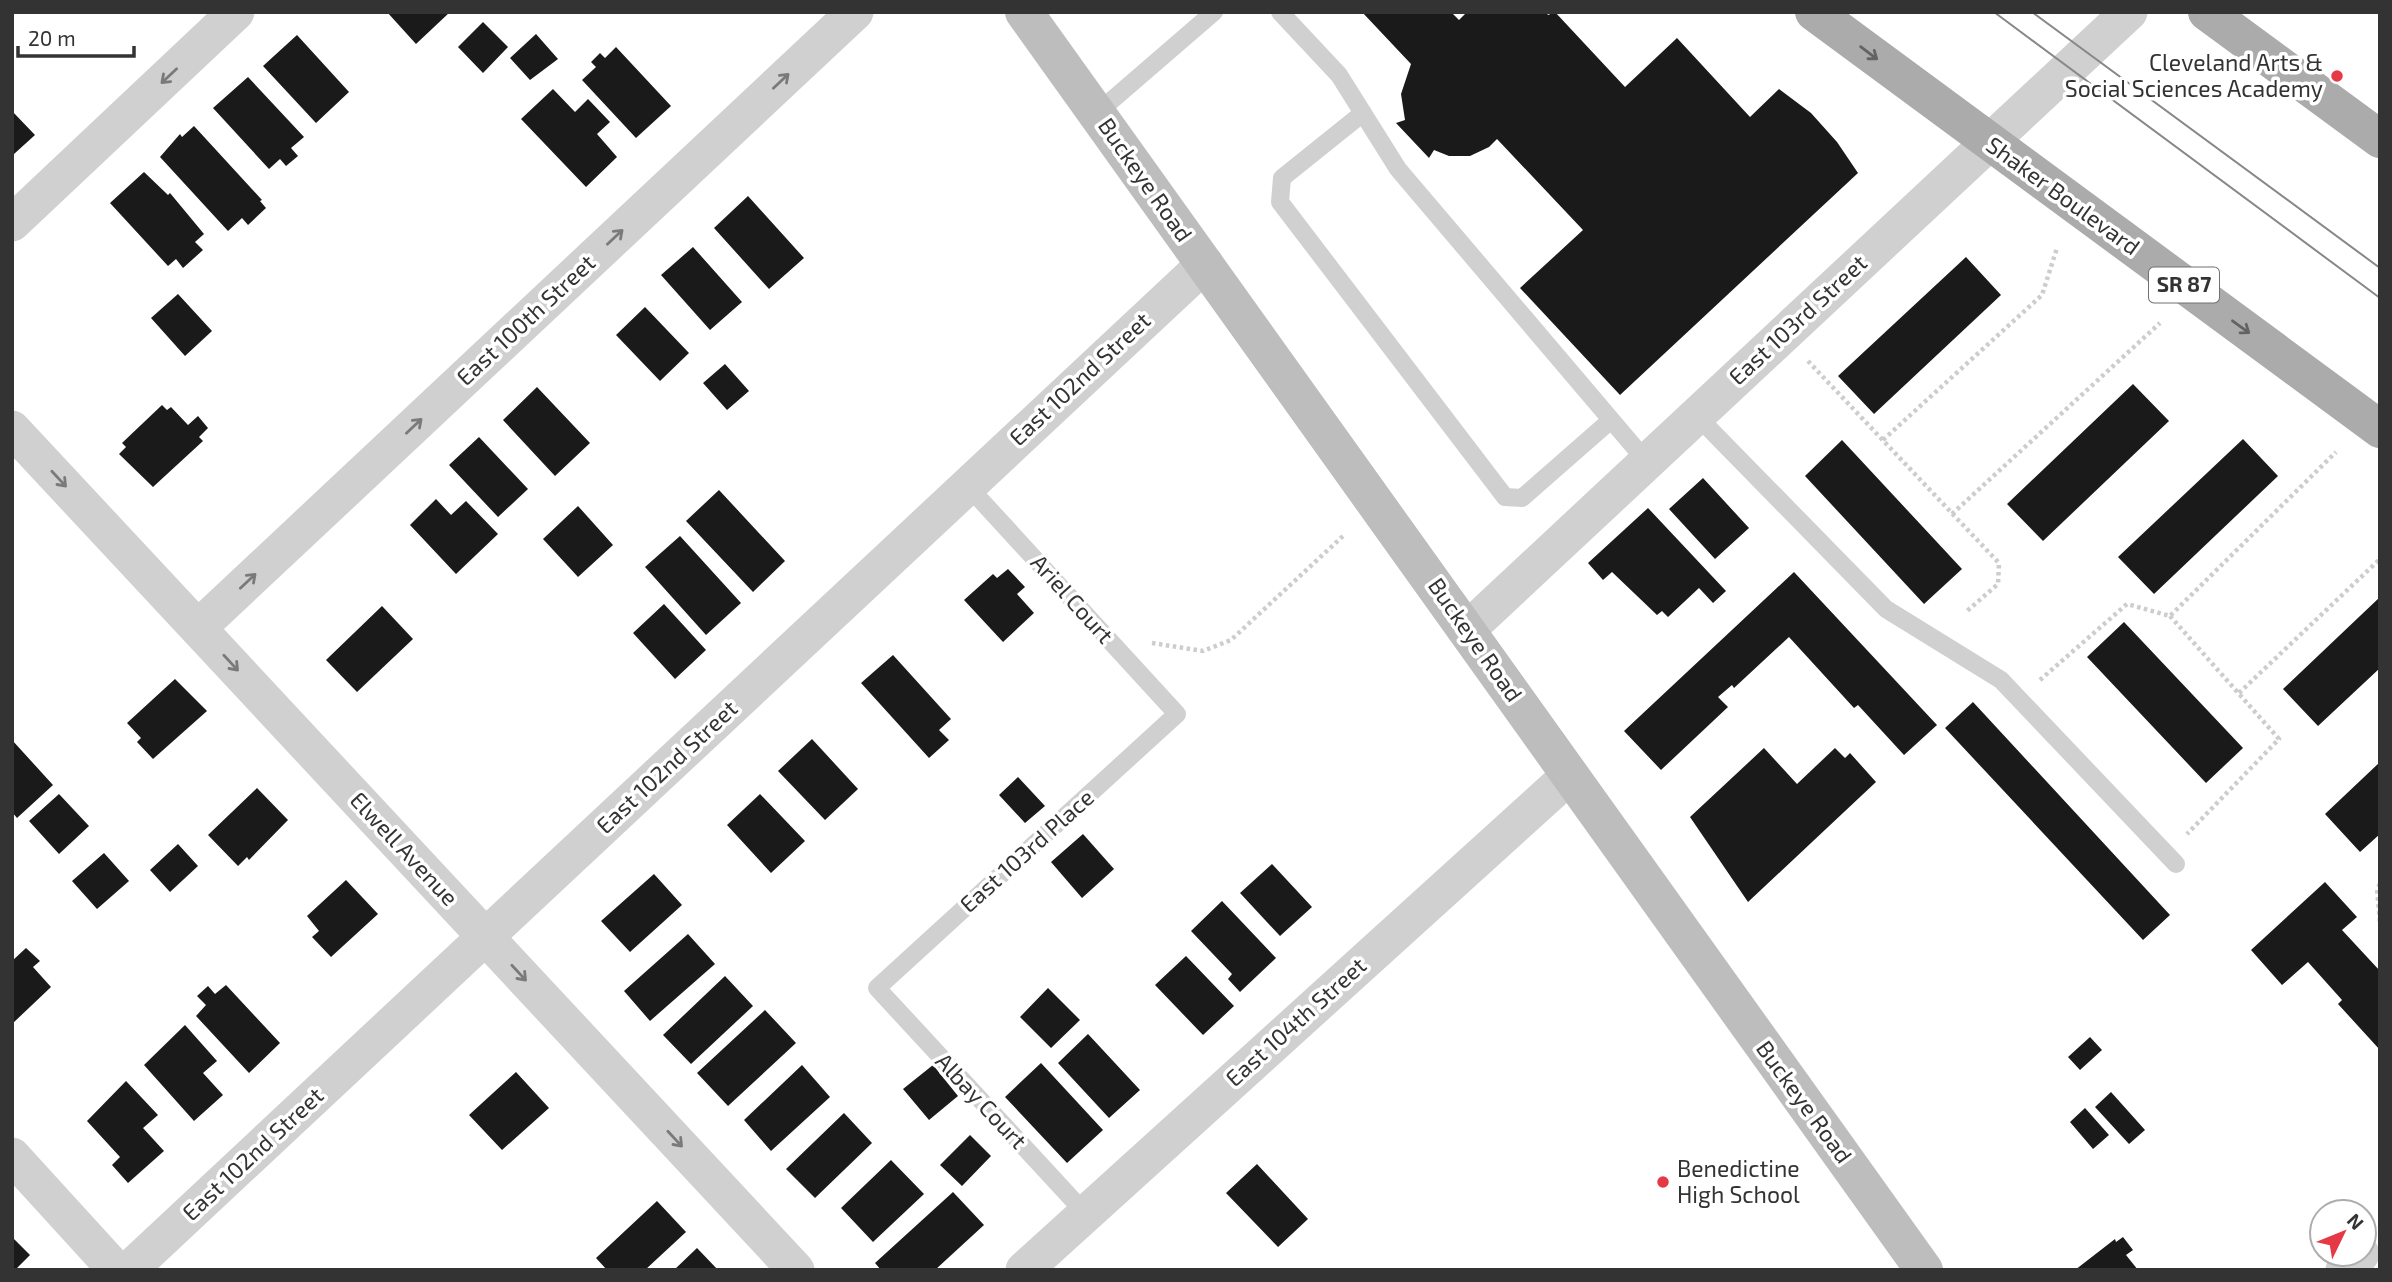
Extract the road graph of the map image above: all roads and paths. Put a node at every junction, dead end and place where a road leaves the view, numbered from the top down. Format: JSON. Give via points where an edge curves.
{"nodes":[{"id":1,"x":236,"y":12,"type":"edge"},
{"id":2,"x":855,"y":12,"type":"edge"},
{"id":3,"x":1024,"y":12,"type":"edge"},
{"id":4,"x":1214,"y":12,"type":"edge"},
{"id":5,"x":1280,"y":12,"type":"edge"},
{"id":6,"x":1814,"y":12,"type":"edge"},
{"id":7,"x":2207,"y":12,"type":"edge"},
{"id":8,"x":2127,"y":14,"type":"edge"},
{"id":9,"x":1097,"y":113,"type":"junction"},
{"id":10,"x":1363,"y":113,"type":"junction"},
{"id":11,"x":2001,"y":130,"type":"junction"},
{"id":12,"x":2380,"y":139,"type":"edge"},
{"id":13,"x":12,"y":223,"type":"edge"},
{"id":14,"x":2057,"y":248,"type":"dead end"},
{"id":15,"x":1205,"y":264,"type":"junction"},
{"id":16,"x":2160,"y":323,"type":"dead end"},
{"id":17,"x":1805,"y":357,"type":"dead end"},
{"id":18,"x":1696,"y":415,"type":"junction"},
{"id":19,"x":1611,"y":420,"type":"junction"},
{"id":20,"x":12,"y":429,"type":"edge"},
{"id":21,"x":2380,"y":429,"type":"edge"},
{"id":22,"x":1883,"y":440,"type":"junction"},
{"id":23,"x":2336,"y":452,"type":"dead end"},
{"id":24,"x":1647,"y":462,"type":"junction"},
{"id":25,"x":967,"y":484,"type":"junction"},
{"id":26,"x":1952,"y":514,"type":"junction"},
{"id":27,"x":1343,"y":536,"type":"dead end"},
{"id":28,"x":2380,"y":559,"type":"edge"},
{"id":29,"x":1968,"y":611,"type":"dead end"},
{"id":30,"x":2170,"y":616,"type":"junction"},
{"id":31,"x":198,"y":628,"type":"junction"},
{"id":32,"x":1468,"y":629,"type":"junction"},
{"id":33,"x":1149,"y":642,"type":"dead end"},
{"id":34,"x":2239,"y":693,"type":"junction"},
{"id":35,"x":2018,"y":698,"type":"junction"},
{"id":36,"x":1177,"y":713,"type":"joint"},
{"id":37,"x":1569,"y":776,"type":"junction"},
{"id":38,"x":2171,"y":859,"type":"joint"},
{"id":39,"x":2380,"y":884,"type":"edge"},
{"id":40,"x":2380,"y":923,"type":"edge"},
{"id":41,"x":486,"y":937,"type":"junction"},
{"id":42,"x":877,"y":988,"type":"joint"},
{"id":43,"x":12,"y":1156,"type":"edge"},
{"id":44,"x":1085,"y":1213,"type":"junction"},
{"id":45,"x":116,"y":1270,"type":"edge"},
{"id":46,"x":129,"y":1270,"type":"edge"},
{"id":47,"x":796,"y":1270,"type":"edge"},
{"id":48,"x":1024,"y":1270,"type":"edge"},
{"id":49,"x":1924,"y":1270,"type":"edge"}],
"edges":[{"from":1,"to":13,"type":"street","one_way":true},
{"from":31,"to":2,"type":"street","name":"East 100th Street","one_way":true},
{"from":3,"to":9,"type":"street","name":"Buckeye Road"},
{"from":4,"to":9,"type":"lane"},
{"from":5,"to":10,"type":"lane","via":[[1339,75]]},
{"from":6,"to":11,"type":"main road","name":"Shaker Boulevard","number":"SR 87","one_way":true},
{"from":7,"to":12,"type":"main road"},
{"from":8,"to":11,"type":"street","name":"East 103rd Street"},
{"from":9,"to":15,"type":"street","name":"Buckeye Road"},
{"from":10,"to":19,"type":"lane","via":[[1398,169]]},
{"from":10,"to":19,"type":"lane","via":[[1282,178],[1280,202],[1505,497],[1522,498]]},
{"from":11,"to":18,"type":"street","name":"East 103rd Street"},
{"from":11,"to":21,"type":"main road","name":"Shaker Boulevard","number":"SR 87","one_way":true},
{"from":14,"to":22,"type":"path","via":[[2042,295]]},
{"from":15,"to":25,"type":"street","name":"East 102nd Street"},
{"from":15,"to":32,"type":"street","name":"Buckeye Road"},
{"from":16,"to":26,"type":"path"},
{"from":17,"to":22,"type":"path"},
{"from":18,"to":24,"type":"street","name":"East 103rd Street"},
{"from":18,"to":35,"type":"lane","via":[[1886,609],[2001,680]]},
{"from":19,"to":24,"type":"lane"},
{"from":20,"to":31,"type":"street","name":"Elwell Avenue","one_way":true},
{"from":22,"to":26,"type":"path"},
{"from":23,"to":30,"type":"path"},
{"from":24,"to":32,"type":"street","name":"East 103rd Street"},
{"from":25,"to":36,"type":"lane","name":"Ariel Court"},
{"from":25,"to":41,"type":"street","name":"East 102nd Street"},
{"from":26,"to":29,"type":"path","via":[[1999,563],[1998,584]]},
{"from":27,"to":33,"type":"path","via":[[1231,639],[1202,651]]},
{"from":28,"to":34,"type":"path"},
{"from":30,"to":34,"type":"path"},
{"from":30,"to":35,"type":"path","via":[[2127,604]]},
{"from":31,"to":41,"type":"street","name":"Elwell Avenue","one_way":true},
{"from":32,"to":37,"type":"street","name":"Buckeye Road"},
{"from":34,"to":38,"type":"path","via":[[2279,739]]},
{"from":35,"to":38,"type":"lane"},
{"from":36,"to":42,"type":"lane","name":"East 103rd Place"},
{"from":37,"to":44,"type":"street","name":"East 104th Street"},
{"from":37,"to":49,"type":"street","name":"Buckeye Road"},
{"from":39,"to":40,"type":"path"},
{"from":41,"to":46,"type":"street","name":"East 102nd Street"},
{"from":41,"to":47,"type":"street","name":"Elwell Avenue","one_way":true},
{"from":42,"to":44,"type":"lane","name":"Albay Court"},
{"from":43,"to":45,"type":"street"},
{"from":44,"to":48,"type":"street","name":"East 104th Street"}]}
